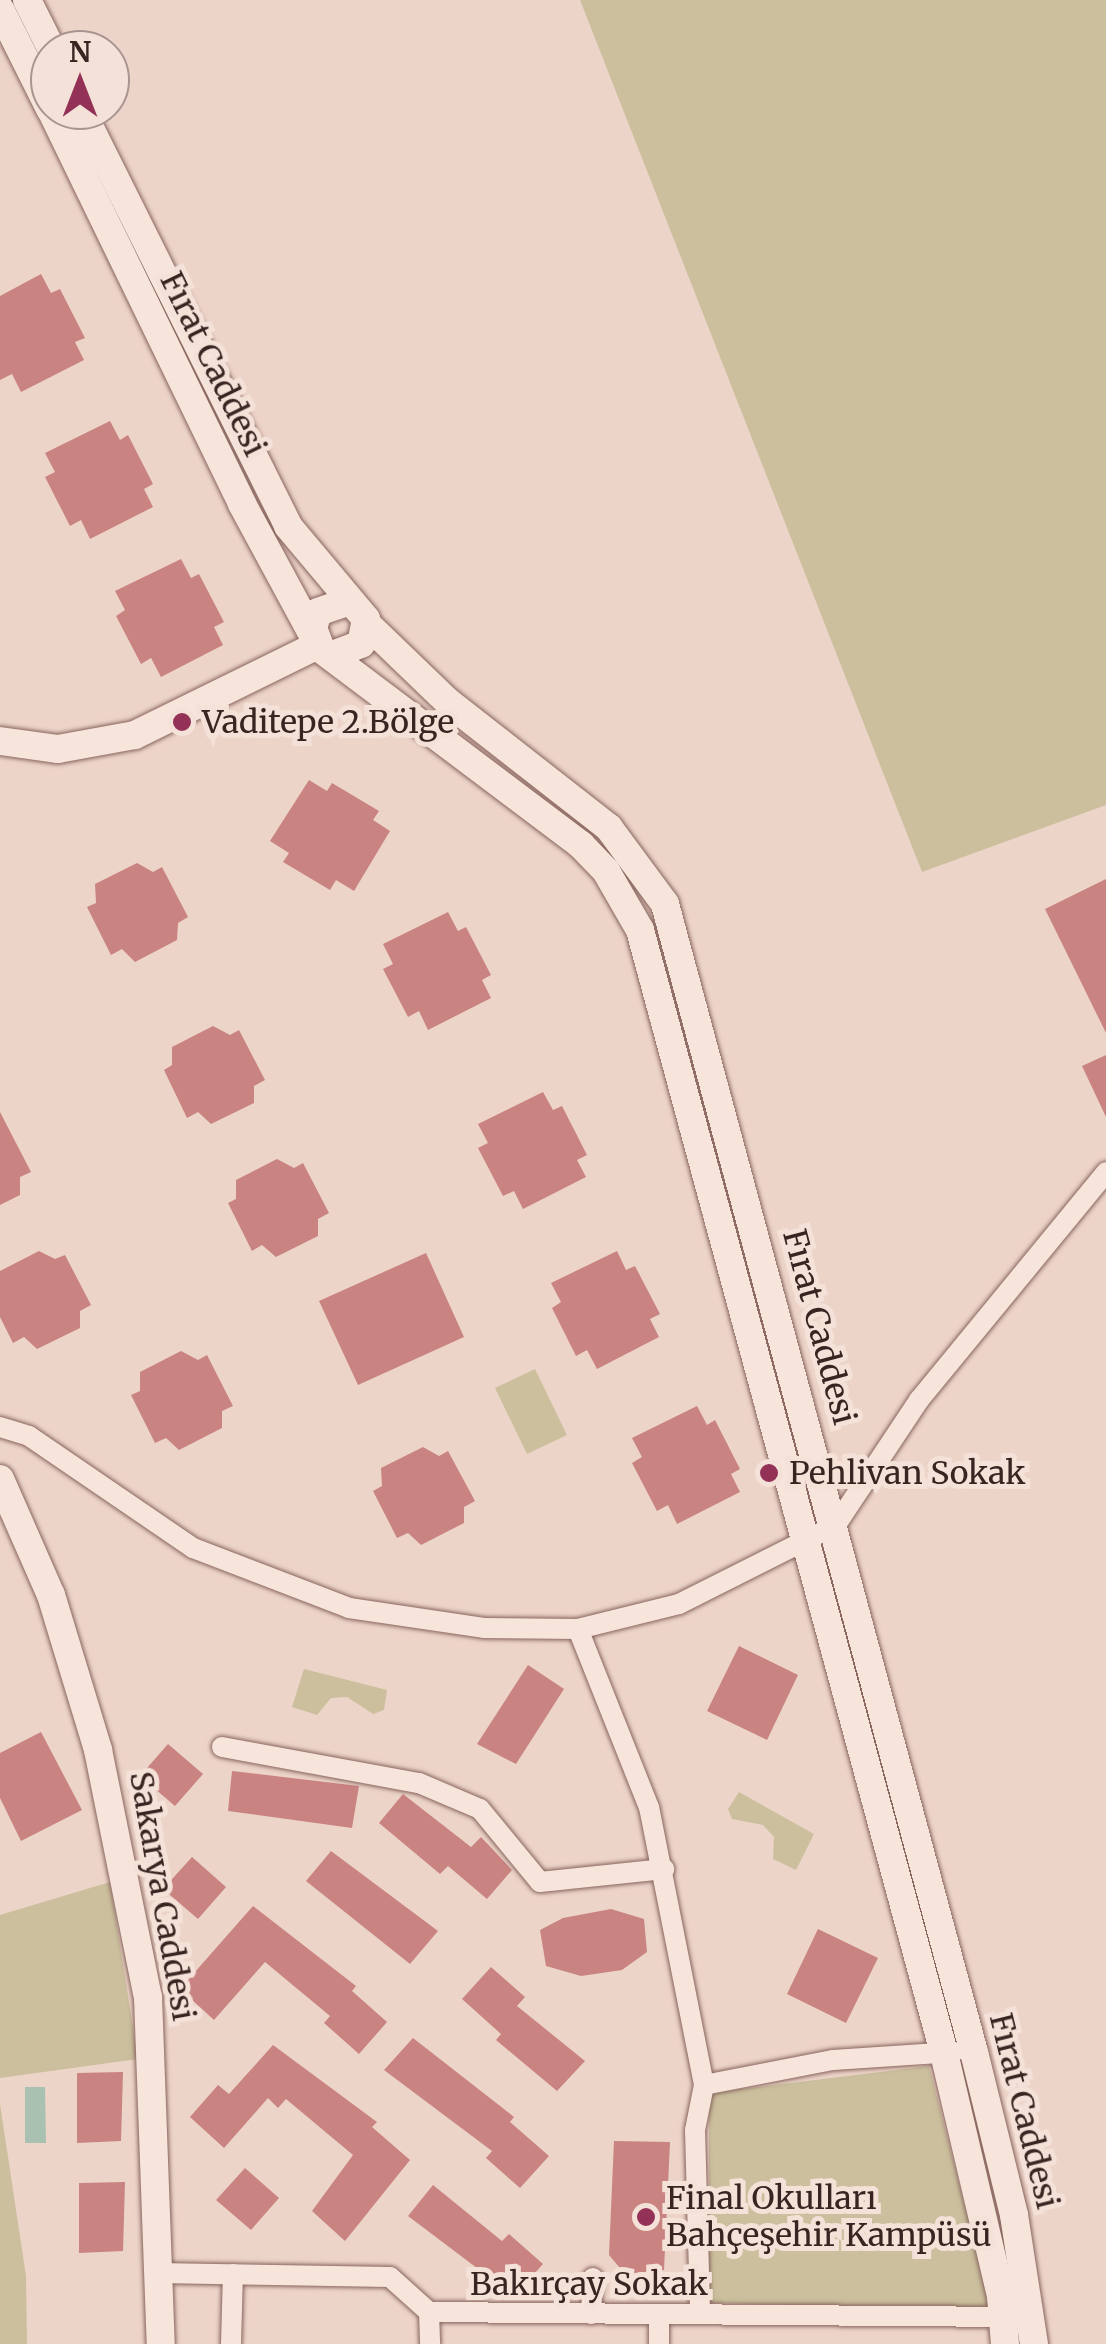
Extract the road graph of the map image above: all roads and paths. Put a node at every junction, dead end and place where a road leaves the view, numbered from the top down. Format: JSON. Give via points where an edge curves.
{"nodes":[{"id":1,"x":27,"y":0,"type":"edge"},
{"id":2,"x":0,"y":9,"type":"edge"},
{"id":3,"x":27,"y":43,"type":"edge"},
{"id":4,"x":60,"y":130,"type":"edge"},
{"id":5,"x":92,"y":130,"type":"edge"},
{"id":6,"x":350,"y":601,"type":"junction"},
{"id":7,"x":368,"y":625,"type":"junction"},
{"id":8,"x":326,"y":650,"type":"junction"},
{"id":9,"x":0,"y":741,"type":"edge"},
{"id":10,"x":1106,"y":1172,"type":"edge"},
{"id":11,"x":0,"y":1427,"type":"edge"},
{"id":12,"x":0,"y":1480,"type":"edge"},
{"id":13,"x":836,"y":1525,"type":"junction"},
{"id":14,"x":806,"y":1542,"type":"junction"},
{"id":15,"x":578,"y":1629,"type":"junction"},
{"id":16,"x":222,"y":1747,"type":"dead end"},
{"id":17,"x":664,"y":1869,"type":"junction"},
{"id":18,"x":944,"y":2052,"type":"junction"},
{"id":19,"x":974,"y":2052,"type":"junction"},
{"id":20,"x":704,"y":2085,"type":"junction"},
{"id":21,"x":157,"y":2273,"type":"junction"},
{"id":22,"x":233,"y":2274,"type":"junction"},
{"id":23,"x":593,"y":2278,"type":"dead end"},
{"id":24,"x":430,"y":2312,"type":"junction"},
{"id":25,"x":591,"y":2314,"type":"junction"},
{"id":26,"x":659,"y":2314,"type":"junction"},
{"id":27,"x":700,"y":2314,"type":"junction"},
{"id":28,"x":1005,"y":2330,"type":"edge"},
{"id":29,"x":1034,"y":2331,"type":"edge"},
{"id":30,"x":160,"y":2344,"type":"edge"},
{"id":31,"x":232,"y":2344,"type":"edge"},
{"id":32,"x":430,"y":2344,"type":"edge"},
{"id":33,"x":658,"y":2344,"type":"edge"}],
"edges":[{"from":1,"to":3,"type":"main road","name":"Fırat Caddesi"},
{"from":2,"to":3,"type":"main road","name":"Fırat Caddesi"},
{"from":4,"to":8,"type":"main road","name":"Fırat Caddesi","via":[[242,504]]},
{"from":5,"to":6,"type":"main road","name":"Fırat Caddesi","via":[[288,526]]},
{"from":6,"to":7,"type":"main road","name":"Fırat Caddesi"},
{"from":6,"to":8,"type":"main road","via":[[318,612]]},
{"from":7,"to":8,"type":"main road","via":[[356,650]]},
{"from":7,"to":13,"type":"main road","name":"Fırat Caddesi","via":[[448,702],[608,828],[665,904]]},
{"from":8,"to":9,"type":"main road","via":[[135,735],[58,749]]},
{"from":8,"to":14,"type":"main road","name":"Fırat Caddesi","via":[[580,844],[625,900],[652,962]]},
{"from":10,"to":13,"type":"street","via":[[919,1400]]},
{"from":11,"to":15,"type":"street","via":[[29,1436],[194,1548],[349,1608],[484,1628]]},
{"from":12,"to":21,"type":"main road","name":"Sakarya Caddesi","via":[[51,1595],[98,1750],[131,1910],[154,2056]]},
{"from":13,"to":14,"type":"street"},
{"from":13,"to":19,"type":"main road","name":"Fırat Caddesi"},
{"from":14,"to":15,"type":"street","via":[[678,1604]]},
{"from":14,"to":18,"type":"main road","name":"Fırat Caddesi"},
{"from":15,"to":17,"type":"street","via":[[648,1807]]},
{"from":16,"to":17,"type":"street","via":[[419,1783],[480,1809],[540,1882]]},
{"from":17,"to":20,"type":"street"},
{"from":18,"to":19,"type":"street"},
{"from":18,"to":20,"type":"street","via":[[833,2060]]},
{"from":18,"to":28,"type":"main road","name":"Fırat Caddesi"},
{"from":19,"to":29,"type":"main road","name":"Fırat Caddesi"},
{"from":20,"to":27,"type":"street","via":[[695,2130]]},
{"from":21,"to":22,"type":"street","name":"Bakırçay Sokak"},
{"from":21,"to":30,"type":"main road","name":"Sakarya Caddesi"},
{"from":22,"to":24,"type":"street","name":"Bakırçay Sokak","via":[[390,2277]]},
{"from":22,"to":31,"type":"street"},
{"from":23,"to":25,"type":"street"},
{"from":24,"to":25,"type":"street","name":"Bakırçay Sokak"},
{"from":24,"to":32,"type":"street"},
{"from":25,"to":26,"type":"street","name":"Bakırçay Sokak"},
{"from":26,"to":27,"type":"street","name":"Bakırçay Sokak"},
{"from":26,"to":33,"type":"street"},
{"from":27,"to":28,"type":"street","name":"Bakırçay Sokak"},
{"from":28,"to":29,"type":"street","name":"Bakırçay Sokak"}]}
